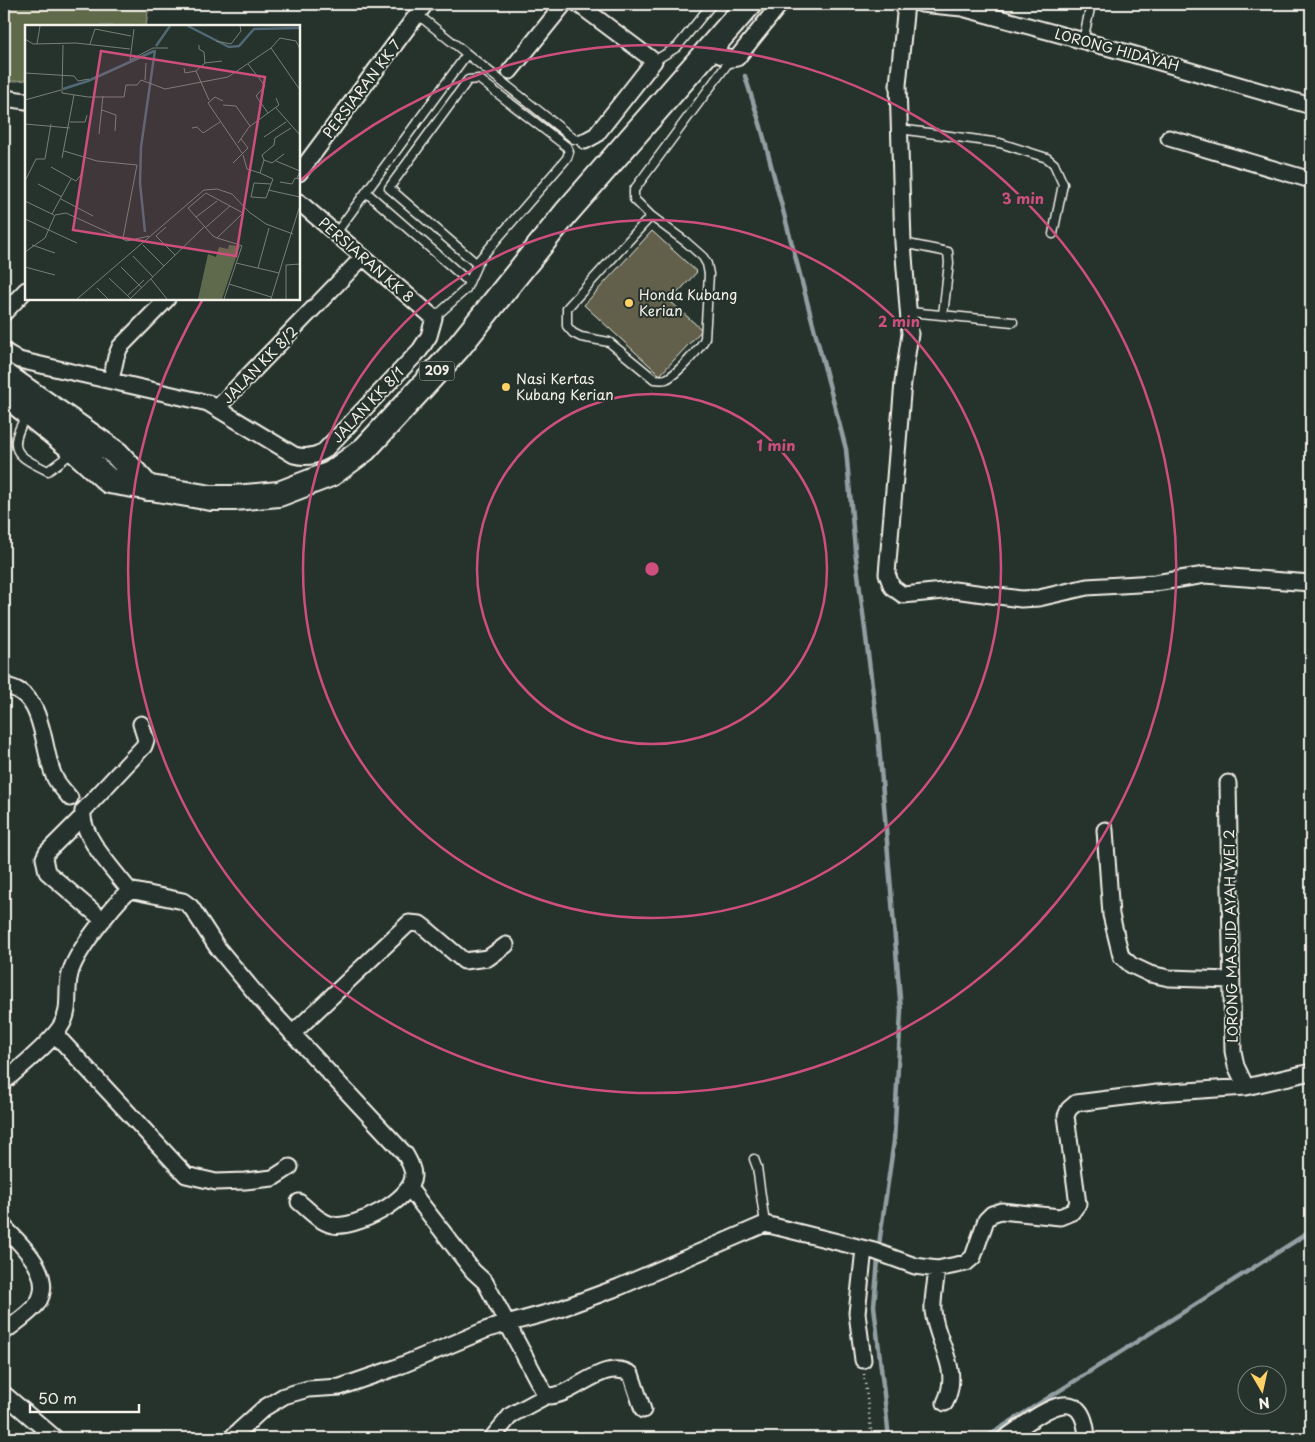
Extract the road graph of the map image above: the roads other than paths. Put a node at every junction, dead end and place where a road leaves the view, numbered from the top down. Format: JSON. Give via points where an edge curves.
{"nodes":[{"id":1,"x":564,"y":4,"type":"edge"},
{"id":2,"x":578,"y":4,"type":"edge"},
{"id":3,"x":712,"y":4,"type":"edge"},
{"id":4,"x":749,"y":4,"type":"edge"},
{"id":5,"x":780,"y":4,"type":"edge"},
{"id":6,"x":906,"y":4,"type":"edge"},
{"id":7,"x":922,"y":4,"type":"edge"},
{"id":8,"x":1091,"y":4,"type":"edge"},
{"id":9,"x":421,"y":9,"type":"edge"},
{"id":10,"x":1083,"y":41,"type":"junction"},
{"id":11,"x":708,"y":51,"type":"junction"},
{"id":12,"x":467,"y":54,"type":"junction"},
{"id":13,"x":731,"y":59,"type":"junction"},
{"id":14,"x":654,"y":61,"type":"junction"},
{"id":15,"x":510,"y":71,"type":"dead end"},
{"id":16,"x":4,"y":98,"type":"edge"},
{"id":17,"x":25,"y":100,"type":"edge"},
{"id":18,"x":1311,"y":106,"type":"edge"},
{"id":19,"x":900,"y":129,"type":"junction"},
{"id":20,"x":1169,"y":138,"type":"dead end"},
{"id":21,"x":585,"y":141,"type":"joint"},
{"id":22,"x":300,"y":172,"type":"edge"},
{"id":23,"x":1311,"y":180,"type":"edge"},
{"id":24,"x":366,"y":192,"type":"junction"},
{"id":25,"x":300,"y":203,"type":"edge"},
{"id":26,"x":651,"y":216,"type":"junction"},
{"id":27,"x":336,"y":233,"type":"junction"},
{"id":28,"x":1053,"y":234,"type":"dead end"},
{"id":29,"x":903,"y":243,"type":"junction"},
{"id":30,"x":363,"y":257,"type":"junction"},
{"id":31,"x":477,"y":264,"type":"junction"},
{"id":32,"x":469,"y":282,"type":"junction"},
{"id":33,"x":25,"y":291,"type":"edge"},
{"id":34,"x":166,"y":300,"type":"edge"},
{"id":35,"x":910,"y":312,"type":"junction"},
{"id":36,"x":4,"y":314,"type":"edge"},
{"id":37,"x":943,"y":316,"type":"junction"},
{"id":38,"x":434,"y":318,"type":"junction"},
{"id":39,"x":1013,"y":322,"type":"dead end"},
{"id":40,"x":4,"y":351,"type":"edge"},
{"id":41,"x":4,"y":375,"type":"edge"},
{"id":42,"x":111,"y":380,"type":"junction"},
{"id":43,"x":4,"y":393,"type":"edge"},
{"id":44,"x":218,"y":407,"type":"junction"},
{"id":45,"x":28,"y":412,"type":"junction"},
{"id":46,"x":75,"y":450,"type":"junction"},
{"id":47,"x":148,"y":488,"type":"junction"},
{"id":48,"x":1311,"y":583,"type":"edge"},
{"id":49,"x":4,"y":686,"type":"edge"},
{"id":50,"x":141,"y":724,"type":"dead end"},
{"id":51,"x":1228,"y":783,"type":"dead end"},
{"id":52,"x":70,"y":798,"type":"dead end"},
{"id":53,"x":82,"y":817,"type":"junction"},
{"id":54,"x":1105,"y":830,"type":"dead end"},
{"id":55,"x":129,"y":890,"type":"junction"},
{"id":56,"x":103,"y":920,"type":"junction"},
{"id":57,"x":506,"y":945,"type":"dead end"},
{"id":58,"x":1231,"y":980,"type":"junction"},
{"id":59,"x":55,"y":1034,"type":"junction"},
{"id":60,"x":292,"y":1034,"type":"junction"},
{"id":61,"x":1311,"y":1072,"type":"edge"},
{"id":62,"x":4,"y":1082,"type":"edge"},
{"id":63,"x":1246,"y":1087,"type":"junction"},
{"id":64,"x":754,"y":1159,"type":"dead end"},
{"id":65,"x":290,"y":1167,"type":"dead end"},
{"id":66,"x":409,"y":1188,"type":"junction"},
{"id":67,"x":299,"y":1202,"type":"dead end"},
{"id":68,"x":765,"y":1224,"type":"junction"},
{"id":69,"x":4,"y":1227,"type":"edge"},
{"id":70,"x":869,"y":1250,"type":"junction"},
{"id":71,"x":937,"y":1269,"type":"junction"},
{"id":72,"x":509,"y":1324,"type":"junction"},
{"id":73,"x":4,"y":1332,"type":"edge"},
{"id":74,"x":863,"y":1360,"type":"road end"},
{"id":75,"x":4,"y":1394,"type":"edge"},
{"id":76,"x":546,"y":1396,"type":"junction"},
{"id":77,"x":945,"y":1403,"type":"dead end"},
{"id":78,"x":643,"y":1410,"type":"dead end"},
{"id":79,"x":55,"y":1438,"type":"edge"},
{"id":80,"x":231,"y":1438,"type":"edge"},
{"id":81,"x":492,"y":1438,"type":"edge"},
{"id":82,"x":1005,"y":1438,"type":"edge"},
{"id":83,"x":1087,"y":1438,"type":"edge"}],
"edges":[{"from":1,"to":15,"type":"street"},
{"from":2,"to":14,"type":"street"},
{"from":3,"to":14,"type":"lane","via":[[677,47]]},
{"from":4,"to":11,"type":"main road","number":"209"},
{"from":5,"to":13,"type":"street","via":[[744,51]]},
{"from":6,"to":19,"type":"street","via":[[898,85]]},
{"from":7,"to":10,"type":"street","name":"LORONG HIDAYAH","via":[[962,8]]},
{"from":8,"to":10,"type":"lane"},
{"from":9,"to":12,"type":"lane"},
{"from":9,"to":22,"type":"street","name":"PERSIARAN KK 7"},
{"from":10,"to":18,"type":"street","name":"LORONG HIDAYAH"},
{"from":11,"to":13,"type":"street"},
{"from":11,"to":47,"type":"main road","number":"209","via":[[566,213],[457,350],[365,449],[331,474],[279,494],[211,498]]},
{"from":12,"to":21,"type":"lane","via":[[574,139]]},
{"from":12,"to":24,"type":"lane"},
{"from":13,"to":26,"type":"lane","via":[[634,190],[634,199]]},
{"from":14,"to":21,"type":"street","via":[[596,135]]},
{"from":16,"to":17,"type":"street"},
{"from":19,"to":28,"type":"lane","via":[[1000,144],[1047,158],[1054,164],[1062,184]]},
{"from":19,"to":29,"type":"street"},
{"from":20,"to":23,"type":"street"},
{"from":24,"to":27,"type":"lane"},
{"from":24,"to":32,"type":"lane"},
{"from":25,"to":27,"type":"street","name":"PERSIARAN KK 8"},
{"from":26,"to":26,"type":"lane","via":[[567,308],[566,318],[573,333],[609,342],[654,379],[661,380],[668,378],[703,345],[709,274],[703,256]]},
{"from":27,"to":30,"type":"street","name":"PERSIARAN KK 8"},
{"from":29,"to":35,"type":"street"},
{"from":29,"to":37,"type":"lane","via":[[948,252]]},
{"from":30,"to":38,"type":"street","name":"PERSIARAN KK 8"},
{"from":30,"to":44,"type":"street","name":"JALAN KK 8/2"},
{"from":31,"to":31,"type":"lane","via":[[569,152],[567,147],[479,79],[473,78],[468,80],[390,188]]},
{"from":31,"to":32,"type":"lane"},
{"from":32,"to":38,"type":"lane","via":[[466,289]]},
{"from":33,"to":36,"type":"street"},
{"from":34,"to":42,"type":"street","via":[[120,347]]},
{"from":35,"to":37,"type":"lane"},
{"from":35,"to":48,"type":"street","via":[[887,574],[892,586],[903,594],[954,590],[1021,599],[1039,598],[1087,587],[1155,583],[1206,575]]},
{"from":37,"to":39,"type":"lane"},
{"from":38,"to":44,"type":"street","name":"JALAN KK 8/1","via":[[430,336],[420,350],[324,451],[308,457],[294,455]]},
{"from":40,"to":42,"type":"street","via":[[19,360]]},
{"from":41,"to":47,"type":"main road","via":[[117,454]]},
{"from":42,"to":44,"type":"street"},
{"from":43,"to":45,"type":"main road","number":"209"},
{"from":45,"to":46,"type":"main road","number":"209"},
{"from":45,"to":46,"type":"lane","via":[[15,439],[15,446],[26,460],[48,471]]},
{"from":46,"to":47,"type":"main road","number":"209","via":[[109,481]]},
{"from":49,"to":52,"type":"street","via":[[21,694],[33,706],[46,739],[54,777]]},
{"from":50,"to":53,"type":"street","via":[[146,740],[144,746],[83,811]]},
{"from":51,"to":58,"type":"street","name":"LORONG MASJID AYAH WEI 2"},
{"from":53,"to":55,"type":"street","via":[[92,842]]},
{"from":53,"to":56,"type":"street","via":[[47,852],[45,864],[48,872]]},
{"from":54,"to":58,"type":"street","via":[[1111,915],[1121,956],[1150,974],[1169,978]]},
{"from":55,"to":56,"type":"street"},
{"from":55,"to":60,"type":"street","via":[[182,901],[191,907],[217,947]]},
{"from":56,"to":59,"type":"street","via":[[70,973],[66,1016]]},
{"from":57,"to":60,"type":"street","via":[[488,958],[464,961],[424,926],[409,923]]},
{"from":58,"to":63,"type":"street","name":"LORONG MASJID AYAH WEI 2","via":[[1233,1051]]},
{"from":59,"to":62,"type":"street"},
{"from":59,"to":65,"type":"street","via":[[186,1175],[216,1182],[244,1181],[273,1178]]},
{"from":60,"to":66,"type":"street","via":[[405,1154],[413,1176]]},
{"from":61,"to":63,"type":"street"},
{"from":63,"to":71,"type":"street","via":[[1076,1103],[1066,1116],[1078,1204],[1072,1212],[1060,1217],[1001,1211],[992,1214],[986,1220],[973,1257],[966,1263]]},
{"from":64,"to":68,"type":"lane"},
{"from":66,"to":67,"type":"street","via":[[361,1222],[348,1226],[319,1220]]},
{"from":66,"to":72,"type":"street","via":[[485,1282]]},
{"from":68,"to":70,"type":"street"},
{"from":68,"to":72,"type":"street","via":[[619,1287]]},
{"from":69,"to":73,"type":"street","via":[[37,1265],[43,1289],[33,1308]]},
{"from":70,"to":71,"type":"street","via":[[915,1266]]},
{"from":70,"to":74,"type":"street","via":[[858,1313]]},
{"from":71,"to":77,"type":"street","via":[[933,1310],[951,1380],[951,1390]]},
{"from":72,"to":76,"type":"street"},
{"from":72,"to":80,"type":"street","via":[[488,1329],[340,1387],[308,1389],[284,1396],[264,1408]]},
{"from":75,"to":79,"type":"street"},
{"from":76,"to":78,"type":"street","via":[[556,1397],[609,1371],[626,1371],[631,1374]]},
{"from":76,"to":81,"type":"street","via":[[511,1415]]},
{"from":82,"to":83,"type":"street","via":[[1047,1410],[1072,1404],[1081,1410]]}]}
